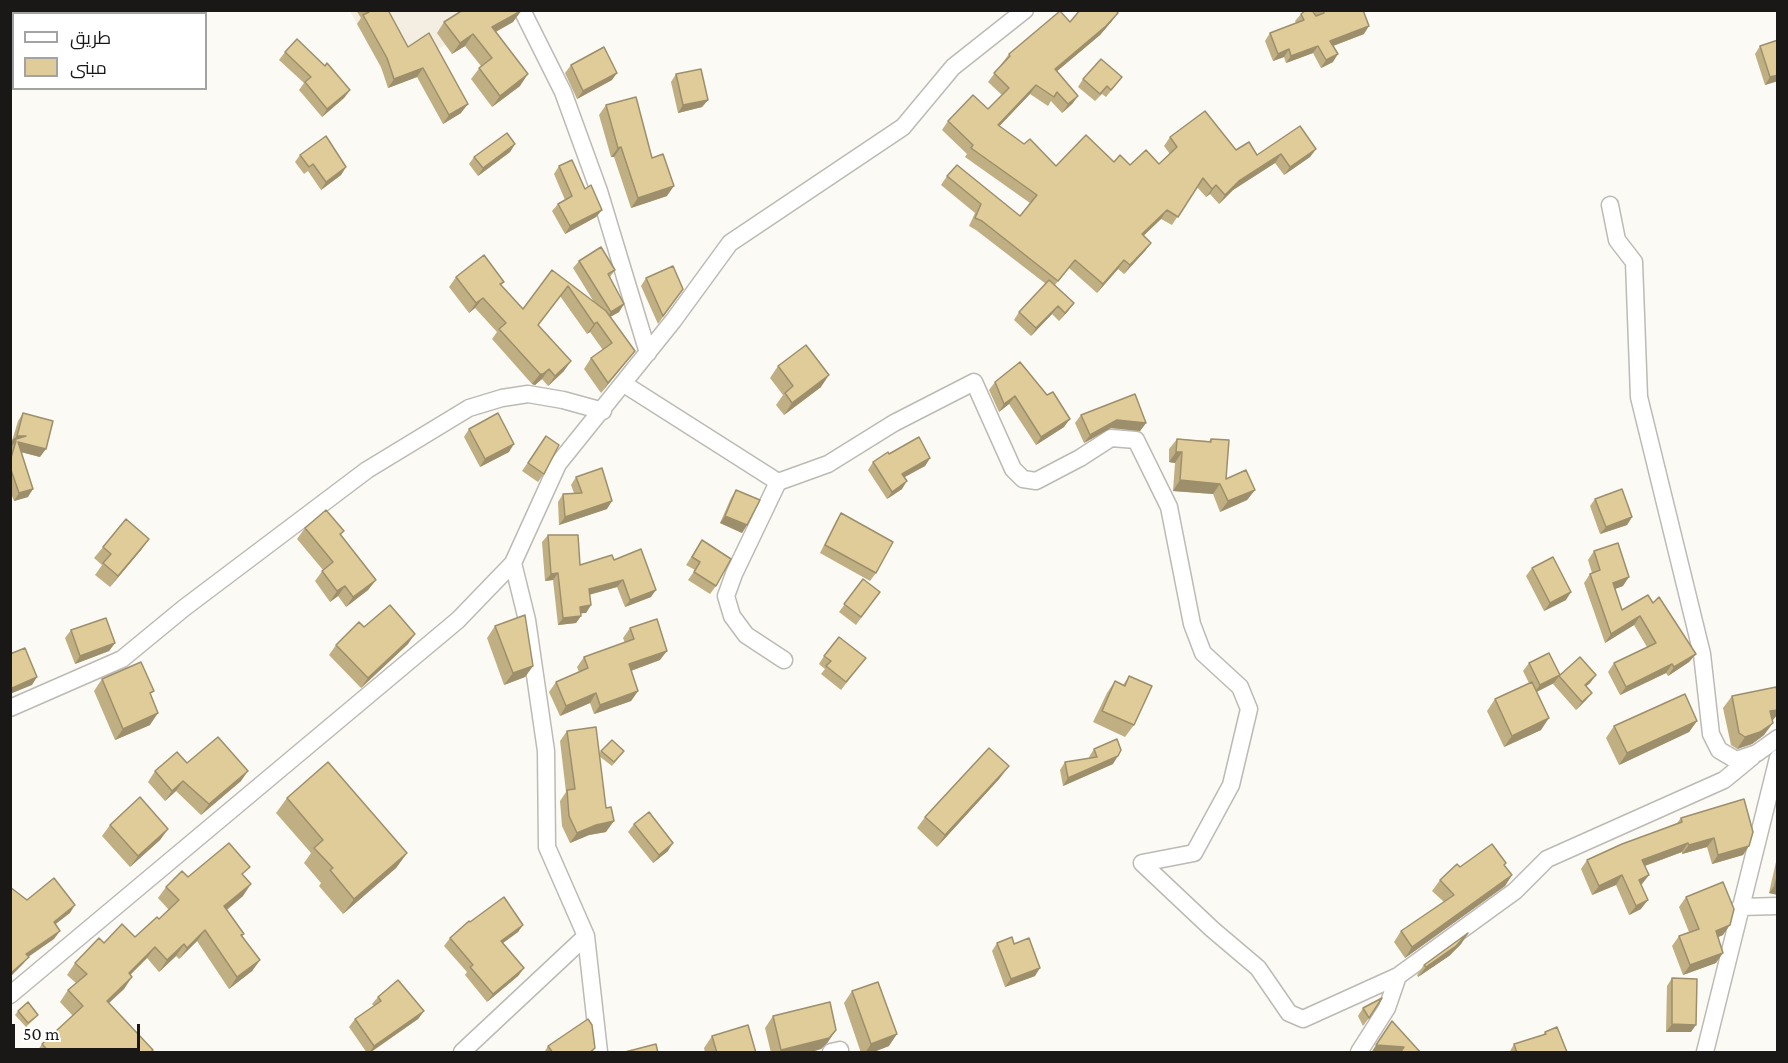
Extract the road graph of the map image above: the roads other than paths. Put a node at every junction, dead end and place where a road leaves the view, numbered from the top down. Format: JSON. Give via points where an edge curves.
{"nodes":[{"id":1,"x":522,"y":10,"type":"edge"},
{"id":2,"x":1025,"y":10,"type":"edge"},
{"id":3,"x":1610,"y":205,"type":"dead end"},
{"id":4,"x":648,"y":353,"type":"junction"},
{"id":5,"x":624,"y":384,"type":"junction"},
{"id":6,"x":603,"y":411,"type":"junction"},
{"id":7,"x":778,"y":482,"type":"junction"},
{"id":8,"x":513,"y":563,"type":"junction"},
{"id":9,"x":784,"y":660,"type":"dead end"},
{"id":10,"x":10,"y":708,"type":"edge"},
{"id":11,"x":1778,"y":738,"type":"edge"},
{"id":12,"x":1757,"y":753,"type":"junction"},
{"id":13,"x":1778,"y":758,"type":"edge"},
{"id":14,"x":1778,"y":906,"type":"edge"},
{"id":15,"x":1740,"y":907,"type":"junction"},
{"id":16,"x":586,"y":936,"type":"junction"},
{"id":17,"x":1398,"y":976,"type":"junction"},
{"id":18,"x":10,"y":995,"type":"edge"},
{"id":19,"x":462,"y":1053,"type":"edge"},
{"id":20,"x":599,"y":1053,"type":"edge"},
{"id":21,"x":1359,"y":1053,"type":"edge"},
{"id":22,"x":1705,"y":1053,"type":"edge"}],
"edges":[{"from":1,"to":4,"type":"street","via":[[567,103],[599,191]]},
{"from":2,"to":4,"type":"street","via":[[953,67],[903,127],[730,243]]},
{"from":3,"to":12,"type":"street","via":[[1617,240],[1634,262],[1639,397],[1702,654],[1711,734],[1719,750],[1736,760]]},
{"from":4,"to":5,"type":"street"},
{"from":5,"to":6,"type":"street"},
{"from":5,"to":7,"type":"street"},
{"from":6,"to":8,"type":"street","via":[[558,464]]},
{"from":6,"to":10,"type":"street","via":[[528,394],[469,408],[367,470],[122,659]]},
{"from":7,"to":9,"type":"street","via":[[726,596],[732,616],[746,635]]},
{"from":7,"to":17,"type":"street","via":[[828,464],[894,423],[974,382],[1012,470],[1023,479],[1036,482],[1111,438],[1136,440],[1169,507],[1192,624],[1203,653],[1240,687],[1249,709],[1231,785],[1194,853],[1142,863],[1258,968],[1289,1013],[1303,1019]]},
{"from":8,"to":16,"type":"street","via":[[527,621],[546,751],[547,847]]},
{"from":8,"to":18,"type":"street","via":[[459,620]]},
{"from":11,"to":12,"type":"street"},
{"from":12,"to":17,"type":"street","via":[[1724,780],[1547,858],[1515,891]]},
{"from":13,"to":15,"type":"street"},
{"from":14,"to":15,"type":"street"},
{"from":15,"to":22,"type":"street"},
{"from":16,"to":19,"type":"street"},
{"from":16,"to":20,"type":"street"},
{"from":17,"to":21,"type":"street","via":[[1388,1008]]}]}
